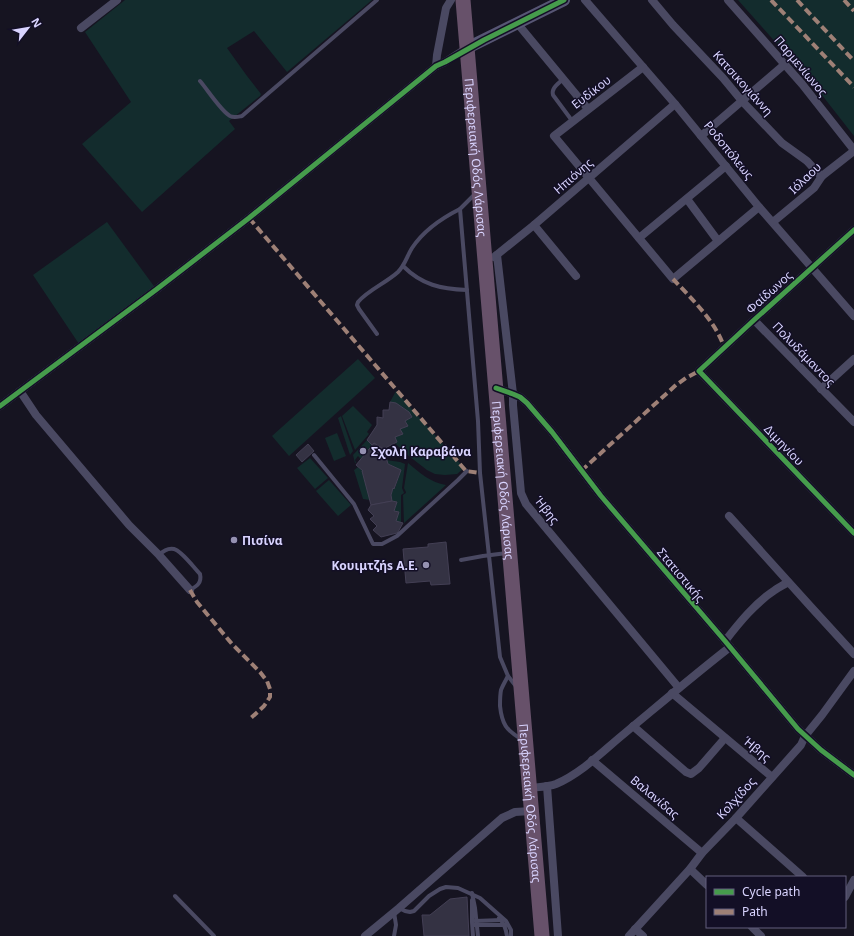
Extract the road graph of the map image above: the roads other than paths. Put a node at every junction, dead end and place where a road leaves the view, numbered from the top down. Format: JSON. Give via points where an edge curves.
{"nodes":[{"id":1,"x":117,"y":0,"type":"edge"},
{"id":2,"x":376,"y":0,"type":"edge"},
{"id":3,"x":451,"y":0,"type":"edge"},
{"id":4,"x":463,"y":0,"type":"edge"},
{"id":5,"x":564,"y":0,"type":"edge"},
{"id":6,"x":585,"y":0,"type":"edge"},
{"id":7,"x":652,"y":0,"type":"edge"},
{"id":8,"x":728,"y":0,"type":"edge"},
{"id":9,"x":517,"y":23,"type":"junction"},
{"id":10,"x":81,"y":28,"type":"dead end"},
{"id":11,"x":467,"y":48,"type":"junction"},
{"id":12,"x":785,"y":64,"type":"junction"},
{"id":13,"x":436,"y":66,"type":"junction"},
{"id":14,"x":643,"y":66,"type":"junction"},
{"id":15,"x":563,"y":79,"type":"junction"},
{"id":16,"x":200,"y":81,"type":"dead end"},
{"id":17,"x":742,"y":101,"type":"junction"},
{"id":18,"x":675,"y":104,"type":"junction"},
{"id":19,"x":588,"y":109,"type":"junction"},
{"id":20,"x":573,"y":122,"type":"junction"},
{"id":21,"x":701,"y":136,"type":"junction"},
{"id":22,"x":854,"y":150,"type":"edge"},
{"id":23,"x":726,"y":166,"type":"junction"},
{"id":24,"x":822,"y":176,"type":"junction"},
{"id":25,"x":589,"y":178,"type":"junction"},
{"id":26,"x":479,"y":189,"type":"junction"},
{"id":27,"x":687,"y":199,"type":"junction"},
{"id":28,"x":759,"y":207,"type":"junction"},
{"id":29,"x":460,"y":209,"type":"junction"},
{"id":30,"x":773,"y":222,"type":"junction"},
{"id":31,"x":534,"y":225,"type":"junction"},
{"id":32,"x":854,"y":230,"type":"edge"},
{"id":33,"x":639,"y":238,"type":"junction"},
{"id":34,"x":718,"y":241,"type":"junction"},
{"id":35,"x":491,"y":259,"type":"junction"},
{"id":36,"x":403,"y":266,"type":"junction"},
{"id":37,"x":812,"y":267,"type":"junction"},
{"id":38,"x":576,"y":276,"type":"dead end"},
{"id":39,"x":467,"y":290,"type":"junction"},
{"id":40,"x":853,"y":313,"type":"edge"},
{"id":41,"x":754,"y":320,"type":"junction"},
{"id":42,"x":377,"y":334,"type":"dead end"},
{"id":43,"x":854,"y":359,"type":"edge"},
{"id":44,"x":699,"y":371,"type":"joint"},
{"id":45,"x":496,"y":388,"type":"junction"},
{"id":46,"x":821,"y":389,"type":"junction"},
{"id":47,"x":20,"y":391,"type":"junction"},
{"id":48,"x":514,"y":394,"type":"junction"},
{"id":49,"x":0,"y":406,"type":"edge"},
{"id":50,"x":854,"y":422,"type":"edge"},
{"id":51,"x":314,"y":455,"type":"dead end"},
{"id":52,"x":466,"y":471,"type":"dead end"},
{"id":53,"x":729,"y":516,"type":"dead end"},
{"id":54,"x":854,"y":533,"type":"edge"},
{"id":55,"x":510,"y":553,"type":"junction"},
{"id":56,"x":159,"y":555,"type":"junction"},
{"id":57,"x":489,"y":555,"type":"junction"},
{"id":58,"x":461,"y":560,"type":"dead end"},
{"id":59,"x":788,"y":582,"type":"junction"},
{"id":60,"x":190,"y":590,"type":"joint"},
{"id":61,"x":727,"y":644,"type":"junction"},
{"id":62,"x":854,"y":654,"type":"edge"},
{"id":63,"x":854,"y":671,"type":"edge"},
{"id":64,"x":508,"y":676,"type":"junction"},
{"id":65,"x":675,"y":690,"type":"junction"},
{"id":66,"x":521,"y":692,"type":"junction"},
{"id":67,"x":633,"y":726,"type":"junction"},
{"id":68,"x":805,"y":736,"type":"junction"},
{"id":69,"x":725,"y":738,"type":"junction"},
{"id":70,"x":525,"y":742,"type":"junction"},
{"id":71,"x":592,"y":760,"type":"junction"},
{"id":72,"x":854,"y":775,"type":"edge"},
{"id":73,"x":772,"y":777,"type":"junction"},
{"id":74,"x":547,"y":786,"type":"junction"},
{"id":75,"x":529,"y":788,"type":"junction"},
{"id":76,"x":531,"y":811,"type":"junction"},
{"id":77,"x":736,"y":818,"type":"junction"},
{"id":78,"x":702,"y":853,"type":"junction"},
{"id":79,"x":690,"y":869,"type":"junction"},
{"id":80,"x":802,"y":876,"type":"edge"},
{"id":81,"x":854,"y":880,"type":"edge"},
{"id":82,"x":706,"y":884,"type":"edge"},
{"id":83,"x":472,"y":894,"type":"junction"},
{"id":84,"x":846,"y":895,"type":"edge"},
{"id":85,"x":175,"y":896,"type":"dead end"},
{"id":86,"x":396,"y":910,"type":"junction"},
{"id":87,"x":504,"y":920,"type":"junction"},
{"id":88,"x":474,"y":923,"type":"junction"},
{"id":89,"x":507,"y":926,"type":"junction"},
{"id":90,"x":753,"y":928,"type":"edge"},
{"id":91,"x":635,"y":929,"type":"junction"},
{"id":92,"x":214,"y":936,"type":"edge"},
{"id":93,"x":365,"y":936,"type":"edge"},
{"id":94,"x":394,"y":936,"type":"edge"},
{"id":95,"x":473,"y":936,"type":"edge"},
{"id":96,"x":478,"y":936,"type":"edge"},
{"id":97,"x":507,"y":936,"type":"edge"},
{"id":98,"x":511,"y":936,"type":"edge"},
{"id":99,"x":542,"y":936,"type":"edge"},
{"id":100,"x":558,"y":936,"type":"edge"},
{"id":101,"x":629,"y":936,"type":"edge"},
{"id":102,"x":642,"y":936,"type":"edge"},
{"id":103,"x":761,"y":936,"type":"edge"}],
"edges":[{"from":1,"to":10,"type":"street"},
{"from":2,"to":16,"type":"lane","via":[[242,116],[236,118],[224,111]]},
{"from":3,"to":13,"type":"street","via":[[446,8]]},
{"from":4,"to":11,"type":"highway","name":"Περιφερειακή Οδός Λάρισας"},
{"from":5,"to":9,"type":"street"},
{"from":6,"to":14,"type":"street","name":"Ροδοπόλεως"},
{"from":7,"to":17,"type":"street","name":"Κατσικογιάννη"},
{"from":8,"to":12,"type":"street","name":"Παρμενίωνος"},
{"from":9,"to":11,"type":"street"},
{"from":9,"to":15,"type":"street"},
{"from":11,"to":13,"type":"street"},
{"from":11,"to":26,"type":"highway","name":"Περιφερειακή Οδός Λάρισας"},
{"from":12,"to":17,"type":"street"},
{"from":12,"to":22,"type":"street","name":"Παρμενίωνος"},
{"from":13,"to":47,"type":"street","via":[[249,218]]},
{"from":14,"to":18,"type":"street","name":"Ροδοπόλεως"},
{"from":14,"to":19,"type":"street","name":"Ευδίκου"},
{"from":15,"to":19,"type":"street"},
{"from":15,"to":20,"type":"lane","via":[[552,92]]},
{"from":17,"to":21,"type":"street"},
{"from":17,"to":24,"type":"street","name":"Κατσικογιάννη","via":[[782,143],[807,161]]},
{"from":18,"to":21,"type":"street","name":"Ροδοπόλεως"},
{"from":18,"to":25,"type":"street","name":"Ηπιόνης"},
{"from":19,"to":20,"type":"street","name":"Ευδίκου"},
{"from":20,"to":25,"type":"street","name":"Ευδίκου","via":[[554,136]]},
{"from":21,"to":23,"type":"street","name":"Ροδοπόλεως"},
{"from":22,"to":24,"type":"street","name":"Ιόλαου"},
{"from":23,"to":27,"type":"street"},
{"from":23,"to":28,"type":"street","name":"Ροδοπόλεως"},
{"from":24,"to":30,"type":"street","name":"Ιόλαου","via":[[814,188]]},
{"from":25,"to":31,"type":"street","name":"Ηπιόνης"},
{"from":25,"to":33,"type":"street"},
{"from":26,"to":29,"type":"lane"},
{"from":26,"to":35,"type":"highway","name":"Περιφερειακή Οδός Λάρισας"},
{"from":27,"to":33,"type":"street"},
{"from":27,"to":34,"type":"street"},
{"from":28,"to":30,"type":"street","name":"Ροδοπόλεως"},
{"from":28,"to":34,"type":"street"},
{"from":29,"to":36,"type":"lane","via":[[437,222],[426,232],[408,253]]},
{"from":29,"to":39,"type":"lane"},
{"from":30,"to":37,"type":"street","name":"Ροδοπόλεως"},
{"from":31,"to":35,"type":"street","name":"Ηπιόνης"},
{"from":31,"to":38,"type":"street"},
{"from":32,"to":37,"type":"street","name":"Φαίδωνος"},
{"from":33,"to":34,"type":"street","via":[[673,279]]},
{"from":35,"to":45,"type":"highway","name":"Περιφερειακή Οδός Λάρισας"},
{"from":35,"to":48,"type":"street","name":"Ήβης"},
{"from":36,"to":39,"type":"lane","via":[[420,280],[433,285],[451,290]]},
{"from":36,"to":42,"type":"lane","via":[[358,302],[359,309]]},
{"from":37,"to":40,"type":"street","name":"Ροδοπόλεως"},
{"from":37,"to":41,"type":"street","name":"Φαίδωνος"},
{"from":39,"to":57,"type":"lane","via":[[480,473]]},
{"from":41,"to":44,"type":"street","name":"Φαίδωνος"},
{"from":41,"to":46,"type":"street","name":"Πολυδάμαντος"},
{"from":43,"to":46,"type":"street"},
{"from":44,"to":54,"type":"street","name":"Διμηνίου"},
{"from":45,"to":48,"type":"street","name":"Στατιστικής"},
{"from":45,"to":55,"type":"highway","name":"Περιφερειακή Οδός Λάρισας"},
{"from":46,"to":50,"type":"street","name":"Πολυδάμαντος"},
{"from":47,"to":49,"type":"street"},
{"from":47,"to":56,"type":"street","via":[[42,422]]},
{"from":48,"to":61,"type":"street","name":"Στατιστικής","via":[[527,403],[543,421],[600,496]]},
{"from":48,"to":65,"type":"street","name":"Ήβης","via":[[521,492],[526,504]]},
{"from":51,"to":52,"type":"lane","via":[[354,504],[373,544],[382,544],[397,536]]},
{"from":53,"to":59,"type":"street"},
{"from":55,"to":57,"type":"lane"},
{"from":55,"to":66,"type":"highway","name":"Περιφερειακή Οδός Λάρισας"},
{"from":56,"to":60,"type":"street"},
{"from":56,"to":60,"type":"lane","via":[[165,550],[174,549],[200,574],[199,584]]},
{"from":57,"to":58,"type":"lane"},
{"from":57,"to":64,"type":"lane","via":[[500,657]]},
{"from":59,"to":61,"type":"street","via":[[759,603],[737,626]]},
{"from":59,"to":62,"type":"street"},
{"from":61,"to":65,"type":"street"},
{"from":61,"to":68,"type":"street","name":"Στατιστικής"},
{"from":63,"to":68,"type":"street","name":"Κολχίδος"},
{"from":64,"to":66,"type":"lane"},
{"from":64,"to":70,"type":"lane","via":[[501,690],[501,716],[511,733]]},
{"from":65,"to":67,"type":"street"},
{"from":65,"to":69,"type":"street","name":"Ήβης"},
{"from":66,"to":70,"type":"highway","name":"Περιφερειακή Οδός Λάρισας"},
{"from":67,"to":69,"type":"street","via":[[691,774]]},
{"from":67,"to":71,"type":"street"},
{"from":68,"to":72,"type":"street","name":"Στατιστικής"},
{"from":68,"to":73,"type":"street","name":"Κολχίδος","via":[[801,745]]},
{"from":69,"to":73,"type":"street","name":"Ήβης"},
{"from":70,"to":75,"type":"highway","name":"Περιφερειακή Οδός Λάρισας"},
{"from":71,"to":74,"type":"street","via":[[557,784]]},
{"from":71,"to":78,"type":"street","name":"Βαλανίδας"},
{"from":73,"to":77,"type":"street","name":"Κολχίδος"},
{"from":74,"to":75,"type":"street"},
{"from":74,"to":100,"type":"street"},
{"from":75,"to":76,"type":"highway","name":"Περιφερειακή Οδός Λάρισας"},
{"from":76,"to":86,"type":"street","via":[[515,812],[502,818]]},
{"from":76,"to":99,"type":"highway","name":"Περιφερειακή Οδός Λάρισας"},
{"from":77,"to":78,"type":"street","name":"Κολχίδος"},
{"from":77,"to":80,"type":"street"},
{"from":78,"to":79,"type":"street","name":"Κολχίδος"},
{"from":79,"to":82,"type":"street"},
{"from":79,"to":91,"type":"street","name":"Κολχίδος"},
{"from":81,"to":84,"type":"street"},
{"from":83,"to":86,"type":"lane","via":[[458,888],[446,887],[429,896],[414,911]]},
{"from":83,"to":87,"type":"lane"},
{"from":83,"to":88,"type":"lane","via":[[475,908]]},
{"from":85,"to":92,"type":"lane"},
{"from":86,"to":93,"type":"street"},
{"from":86,"to":94,"type":"lane"},
{"from":87,"to":88,"type":"lane"},
{"from":87,"to":89,"type":"lane"},
{"from":88,"to":89,"type":"lane"},
{"from":88,"to":95,"type":"lane"},
{"from":88,"to":96,"type":"lane"},
{"from":89,"to":97,"type":"lane"},
{"from":89,"to":98,"type":"lane","via":[[511,930]]},
{"from":90,"to":103,"type":"street"},
{"from":91,"to":101,"type":"street","name":"Κολχίδος"},
{"from":91,"to":102,"type":"street"}]}
